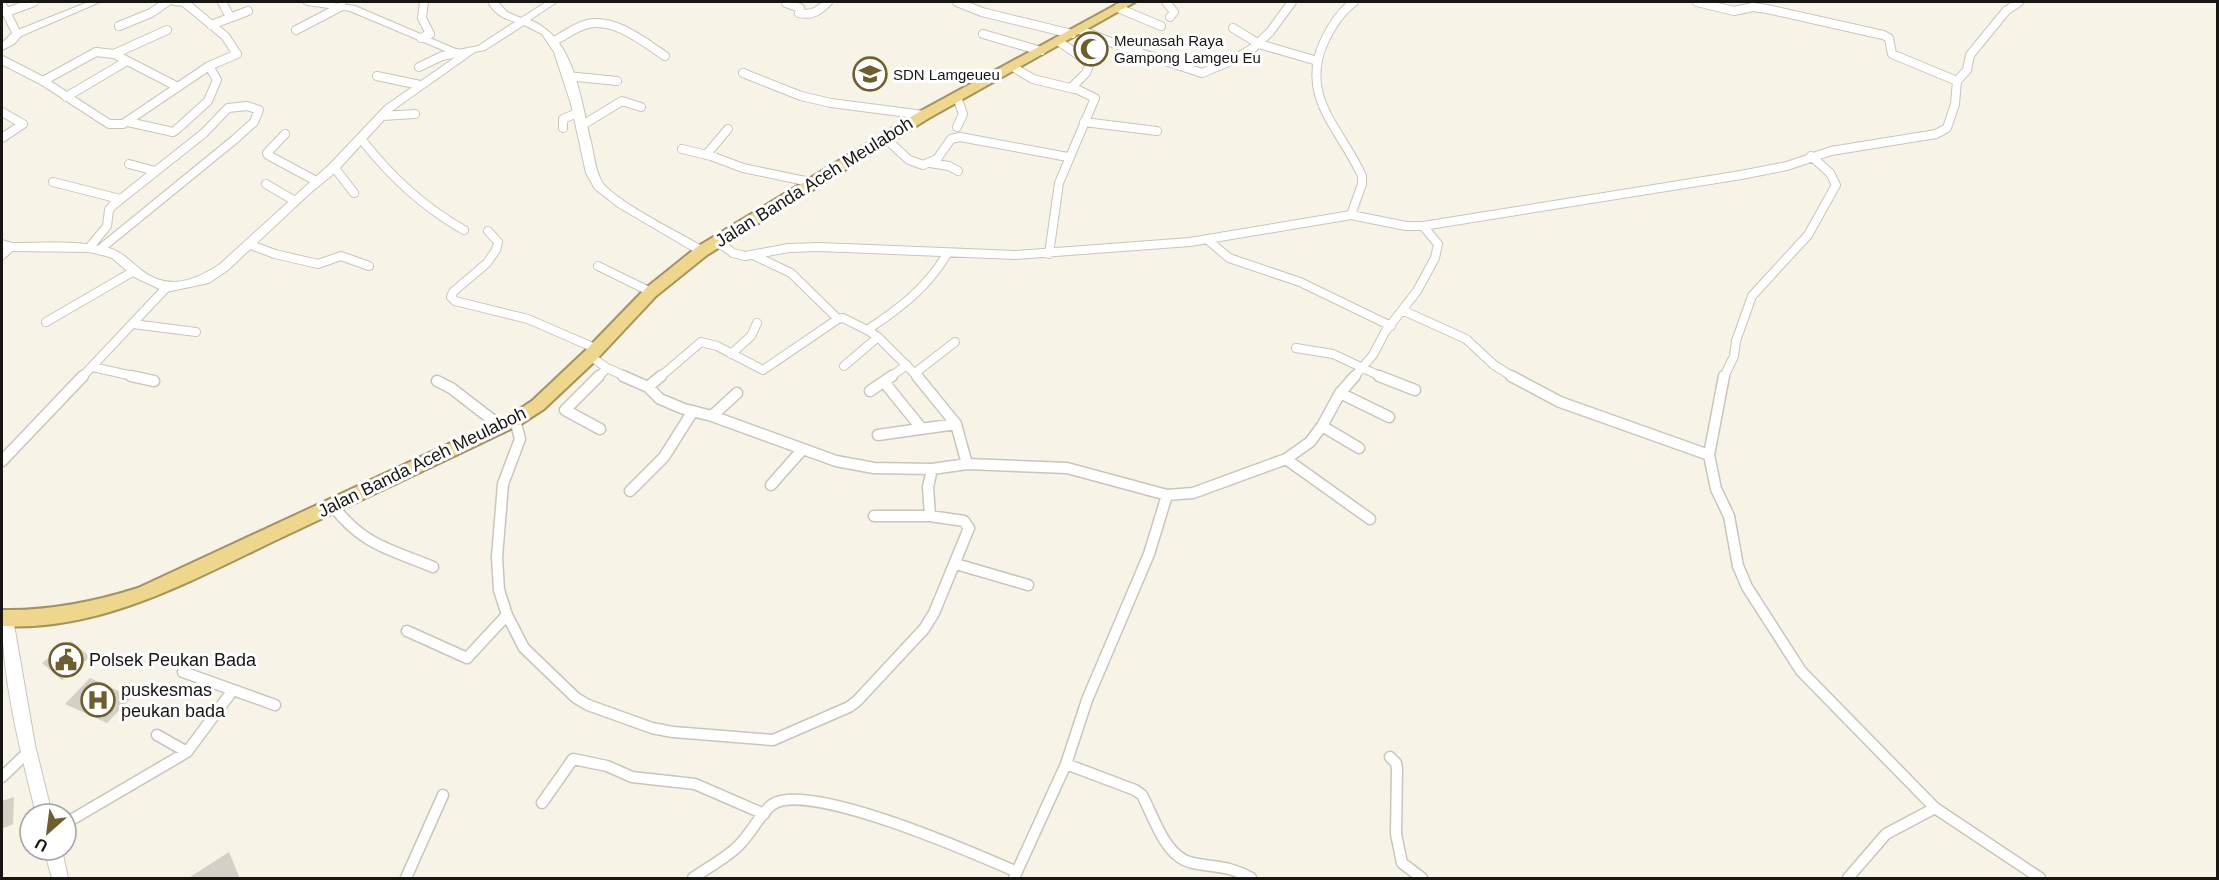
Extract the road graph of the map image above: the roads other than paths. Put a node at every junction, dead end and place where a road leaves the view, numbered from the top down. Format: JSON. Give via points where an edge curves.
{"nodes":[{"id":1,"x":34,"y":2,"type":"edge"},
{"id":2,"x":95,"y":2,"type":"edge"},
{"id":3,"x":167,"y":2,"type":"edge"},
{"id":4,"x":173,"y":2,"type":"edge"},
{"id":5,"x":187,"y":2,"type":"edge"},
{"id":6,"x":222,"y":2,"type":"edge"},
{"id":7,"x":307,"y":2,"type":"edge"},
{"id":8,"x":424,"y":2,"type":"edge"},
{"id":9,"x":493,"y":2,"type":"edge"},
{"id":10,"x":552,"y":2,"type":"edge"},
{"id":11,"x":828,"y":2,"type":"edge"},
{"id":12,"x":957,"y":2,"type":"edge"},
{"id":13,"x":1166,"y":2,"type":"edge"},
{"id":14,"x":1292,"y":2,"type":"edge"},
{"id":15,"x":1354,"y":2,"type":"edge"},
{"id":16,"x":1697,"y":2,"type":"edge"},
{"id":17,"x":2019,"y":2,"type":"edge"},
{"id":18,"x":786,"y":3,"type":"edge"},
{"id":19,"x":2,"y":4,"type":"edge"},
{"id":20,"x":1123,"y":5,"type":"edge"},
{"id":21,"x":342,"y":6,"type":"junction"},
{"id":22,"x":248,"y":11,"type":"dead end"},
{"id":23,"x":7,"y":12,"type":"junction"},
{"id":24,"x":230,"y":17,"type":"junction"},
{"id":25,"x":1170,"y":17,"type":"dead end"},
{"id":26,"x":521,"y":22,"type":"junction"},
{"id":27,"x":211,"y":25,"type":"junction"},
{"id":28,"x":118,"y":26,"type":"dead end"},
{"id":29,"x":1161,"y":26,"type":"dead end"},
{"id":30,"x":1233,"y":28,"type":"dead end"},
{"id":31,"x":166,"y":30,"type":"dead end"},
{"id":32,"x":296,"y":30,"type":"dead end"},
{"id":33,"x":1076,"y":32,"type":"junction"},
{"id":34,"x":17,"y":34,"type":"junction"},
{"id":35,"x":983,"y":34,"type":"dead end"},
{"id":36,"x":421,"y":38,"type":"junction"},
{"id":37,"x":554,"y":41,"type":"junction"},
{"id":38,"x":1058,"y":42,"type":"junction"},
{"id":39,"x":1259,"y":44,"type":"junction"},
{"id":40,"x":2,"y":47,"type":"edge"},
{"id":41,"x":1041,"y":51,"type":"junction"},
{"id":42,"x":470,"y":52,"type":"junction"},
{"id":43,"x":457,"y":53,"type":"junction"},
{"id":44,"x":114,"y":54,"type":"junction"},
{"id":45,"x":665,"y":56,"type":"dead end"},
{"id":46,"x":2,"y":60,"type":"edge"},
{"id":47,"x":1314,"y":60,"type":"junction"},
{"id":48,"x":127,"y":61,"type":"junction"},
{"id":49,"x":209,"y":66,"type":"junction"},
{"id":50,"x":419,"y":67,"type":"dead end"},
{"id":51,"x":1013,"y":67,"type":"junction"},
{"id":52,"x":743,"y":73,"type":"dead end"},
{"id":53,"x":377,"y":76,"type":"dead end"},
{"id":54,"x":567,"y":76,"type":"junction"},
{"id":55,"x":43,"y":81,"type":"junction"},
{"id":56,"x":617,"y":81,"type":"dead end"},
{"id":57,"x":1957,"y":81,"type":"junction"},
{"id":58,"x":420,"y":85,"type":"junction"},
{"id":59,"x":178,"y":87,"type":"junction"},
{"id":60,"x":1074,"y":89,"type":"junction"},
{"id":61,"x":66,"y":96,"type":"junction"},
{"id":62,"x":957,"y":97,"type":"junction"},
{"id":63,"x":641,"y":107,"type":"dead end"},
{"id":64,"x":3,"y":114,"type":"edge"},
{"id":65,"x":415,"y":114,"type":"dead end"},
{"id":66,"x":574,"y":114,"type":"junction"},
{"id":67,"x":924,"y":115,"type":"junction"},
{"id":68,"x":382,"y":116,"type":"junction"},
{"id":69,"x":128,"y":122,"type":"junction"},
{"id":70,"x":1084,"y":123,"type":"junction"},
{"id":71,"x":581,"y":126,"type":"junction"},
{"id":72,"x":957,"y":127,"type":"dead end"},
{"id":73,"x":563,"y":128,"type":"dead end"},
{"id":74,"x":728,"y":129,"type":"dead end"},
{"id":75,"x":1156,"y":132,"type":"dead end"},
{"id":76,"x":285,"y":134,"type":"dead end"},
{"id":77,"x":2,"y":138,"type":"edge"},
{"id":78,"x":885,"y":138,"type":"junction"},
{"id":79,"x":362,"y":140,"type":"junction"},
{"id":80,"x":682,"y":149,"type":"dead end"},
{"id":81,"x":706,"y":155,"type":"junction"},
{"id":82,"x":1811,"y":156,"type":"junction"},
{"id":83,"x":1068,"y":157,"type":"junction"},
{"id":84,"x":930,"y":163,"type":"junction"},
{"id":85,"x":129,"y":164,"type":"dead end"},
{"id":86,"x":334,"y":167,"type":"junction"},
{"id":87,"x":155,"y":171,"type":"junction"},
{"id":88,"x":958,"y":171,"type":"dead end"},
{"id":89,"x":316,"y":181,"type":"junction"},
{"id":90,"x":53,"y":182,"type":"dead end"},
{"id":91,"x":810,"y":182,"type":"junction"},
{"id":92,"x":266,"y":184,"type":"dead end"},
{"id":93,"x":354,"y":192,"type":"dead end"},
{"id":94,"x":120,"y":199,"type":"junction"},
{"id":95,"x":295,"y":201,"type":"junction"},
{"id":96,"x":1351,"y":215,"type":"junction"},
{"id":97,"x":1423,"y":226,"type":"junction"},
{"id":98,"x":464,"y":230,"type":"dead end"},
{"id":99,"x":488,"y":231,"type":"dead end"},
{"id":100,"x":1208,"y":240,"type":"junction"},
{"id":101,"x":717,"y":241,"type":"junction"},
{"id":102,"x":248,"y":244,"type":"junction"},
{"id":103,"x":6,"y":245,"type":"edge"},
{"id":104,"x":94,"y":249,"type":"junction"},
{"id":105,"x":702,"y":251,"type":"junction"},
{"id":106,"x":947,"y":254,"type":"junction"},
{"id":107,"x":1049,"y":254,"type":"junction"},
{"id":108,"x":2,"y":255,"type":"edge"},
{"id":109,"x":753,"y":255,"type":"junction"},
{"id":110,"x":369,"y":266,"type":"dead end"},
{"id":111,"x":598,"y":266,"type":"dead end"},
{"id":112,"x":134,"y":271,"type":"junction"},
{"id":113,"x":166,"y":288,"type":"junction"},
{"id":114,"x":651,"y":292,"type":"junction"},
{"id":115,"x":1402,"y":310,"type":"junction"},
{"id":116,"x":838,"y":319,"type":"junction"},
{"id":117,"x":46,"y":322,"type":"dead end"},
{"id":118,"x":757,"y":323,"type":"dead end"},
{"id":119,"x":133,"y":324,"type":"junction"},
{"id":120,"x":1391,"y":326,"type":"junction"},
{"id":121,"x":867,"y":330,"type":"junction"},
{"id":122,"x":196,"y":332,"type":"dead end"},
{"id":123,"x":878,"y":337,"type":"junction"},
{"id":124,"x":955,"y":342,"type":"dead end"},
{"id":125,"x":1296,"y":348,"type":"dead end"},
{"id":126,"x":594,"y":353,"type":"junction"},
{"id":127,"x":731,"y":354,"type":"junction"},
{"id":128,"x":907,"y":365,"type":"junction"},
{"id":129,"x":844,"y":366,"type":"dead end"},
{"id":130,"x":93,"y":367,"type":"junction"},
{"id":131,"x":1363,"y":367,"type":"junction"},
{"id":132,"x":607,"y":368,"type":"junction"},
{"id":133,"x":915,"y":373,"type":"junction"},
{"id":134,"x":154,"y":381,"type":"dead end"},
{"id":135,"x":437,"y":381,"type":"dead end"},
{"id":136,"x":884,"y":382,"type":"junction"},
{"id":137,"x":648,"y":387,"type":"junction"},
{"id":138,"x":1415,"y":390,"type":"dead end"},
{"id":139,"x":870,"y":391,"type":"dead end"},
{"id":140,"x":737,"y":393,"type":"dead end"},
{"id":141,"x":1340,"y":393,"type":"junction"},
{"id":142,"x":693,"y":411,"type":"junction"},
{"id":143,"x":712,"y":416,"type":"junction"},
{"id":144,"x":1389,"y":417,"type":"dead end"},
{"id":145,"x":507,"y":422,"type":"junction"},
{"id":146,"x":956,"y":424,"type":"junction"},
{"id":147,"x":1322,"y":426,"type":"junction"},
{"id":148,"x":600,"y":429,"type":"dead end"},
{"id":149,"x":922,"y":429,"type":"junction"},
{"id":150,"x":878,"y":435,"type":"dead end"},
{"id":151,"x":1359,"y":448,"type":"dead end"},
{"id":152,"x":802,"y":450,"type":"junction"},
{"id":153,"x":1709,"y":455,"type":"junction"},
{"id":154,"x":3,"y":457,"type":"edge"},
{"id":155,"x":1286,"y":459,"type":"junction"},
{"id":156,"x":967,"y":464,"type":"junction"},
{"id":157,"x":932,"y":469,"type":"junction"},
{"id":158,"x":771,"y":485,"type":"dead end"},
{"id":159,"x":630,"y":491,"type":"dead end"},
{"id":160,"x":1167,"y":495,"type":"junction"},
{"id":161,"x":333,"y":507,"type":"junction"},
{"id":162,"x":874,"y":516,"type":"dead end"},
{"id":163,"x":930,"y":516,"type":"junction"},
{"id":164,"x":1370,"y":519,"type":"dead end"},
{"id":165,"x":956,"y":564,"type":"junction"},
{"id":166,"x":433,"y":567,"type":"dead end"},
{"id":167,"x":1028,"y":585,"type":"dead end"},
{"id":168,"x":507,"y":615,"type":"junction"},
{"id":169,"x":3,"y":619,"type":"edge"},
{"id":170,"x":407,"y":631,"type":"dead end"},
{"id":171,"x":183,"y":672,"type":"dead end"},
{"id":172,"x":233,"y":690,"type":"junction"},
{"id":173,"x":275,"y":705,"type":"dead end"},
{"id":174,"x":157,"y":735,"type":"dead end"},
{"id":175,"x":28,"y":752,"type":"junction"},
{"id":176,"x":187,"y":752,"type":"junction"},
{"id":177,"x":1390,"y":757,"type":"dead end"},
{"id":178,"x":1066,"y":764,"type":"junction"},
{"id":179,"x":2,"y":777,"type":"edge"},
{"id":180,"x":443,"y":795,"type":"dead end"},
{"id":181,"x":41,"y":802,"type":"edge"},
{"id":182,"x":542,"y":802,"type":"dead end"},
{"id":183,"x":1935,"y":808,"type":"junction"},
{"id":184,"x":764,"y":814,"type":"junction"},
{"id":185,"x":78,"y":816,"type":"edge"},
{"id":186,"x":56,"y":862,"type":"edge"},
{"id":187,"x":1016,"y":875,"type":"edge"},
{"id":188,"x":60,"y":879,"type":"edge"},
{"id":189,"x":406,"y":879,"type":"edge"},
{"id":190,"x":693,"y":879,"type":"edge"},
{"id":191,"x":1251,"y":879,"type":"edge"},
{"id":192,"x":1422,"y":879,"type":"edge"},
{"id":193,"x":1848,"y":879,"type":"edge"},
{"id":194,"x":2040,"y":879,"type":"edge"}],
"edges":[{"from":1,"to":23,"type":"street"},
{"from":2,"to":34,"type":"street"},
{"from":3,"to":28,"type":"street"},
{"from":4,"to":5,"type":"street"},
{"from":5,"to":27,"type":"street"},
{"from":6,"to":24,"type":"street"},
{"from":7,"to":21,"type":"street"},
{"from":8,"to":36,"type":"street","via":[[422,18],[430,33]]},
{"from":9,"to":26,"type":"street","via":[[498,12]]},
{"from":10,"to":26,"type":"street"},
{"from":11,"to":18,"type":"street","via":[[809,16]]},
{"from":12,"to":33,"type":"street","via":[[982,12]]},
{"from":13,"to":25,"type":"street","via":[[1173,11]]},
{"from":14,"to":39,"type":"street"},
{"from":15,"to":47,"type":"street","via":[[1341,12]]},
{"from":16,"to":57,"type":"street","via":[[1734,11],[1767,9],[1883,34],[1890,40],[1892,54]]},
{"from":17,"to":57,"type":"street","via":[[1978,43],[1967,70]]},
{"from":19,"to":23,"type":"street"},
{"from":20,"to":29,"type":"street"},
{"from":20,"to":33,"type":"highway","name":"Jalan Banda Aceh Meulaboh"},
{"from":21,"to":32,"type":"street"},
{"from":21,"to":36,"type":"street"},
{"from":22,"to":24,"type":"street"},
{"from":23,"to":34,"type":"street"},
{"from":24,"to":27,"type":"street"},
{"from":26,"to":37,"type":"street","via":[[546,32]]},
{"from":26,"to":42,"type":"street"},
{"from":27,"to":49,"type":"street","via":[[225,36],[237,54]]},
{"from":30,"to":39,"type":"street"},
{"from":31,"to":44,"type":"street"},
{"from":33,"to":38,"type":"highway","name":"Jalan Banda Aceh Meulaboh"},
{"from":33,"to":39,"type":"street","via":[[1202,73]]},
{"from":34,"to":40,"type":"street"},
{"from":35,"to":41,"type":"street"},
{"from":36,"to":43,"type":"street"},
{"from":37,"to":45,"type":"street","via":[[585,24],[600,23],[629,33]]},
{"from":37,"to":54,"type":"street"},
{"from":38,"to":41,"type":"highway","name":"Jalan Banda Aceh Meulaboh"},
{"from":38,"to":60,"type":"street","via":[[1090,63],[1072,86]]},
{"from":39,"to":47,"type":"street"},
{"from":41,"to":51,"type":"highway","name":"Jalan Banda Aceh Meulaboh"},
{"from":42,"to":43,"type":"street"},
{"from":42,"to":58,"type":"street"},
{"from":43,"to":50,"type":"street"},
{"from":44,"to":48,"type":"street"},
{"from":44,"to":55,"type":"street","via":[[96,52]]},
{"from":46,"to":55,"type":"street"},
{"from":47,"to":96,"type":"street","via":[[1314,84],[1323,106],[1362,176]]},
{"from":48,"to":59,"type":"street"},
{"from":48,"to":61,"type":"street"},
{"from":49,"to":59,"type":"street"},
{"from":49,"to":69,"type":"street","via":[[217,80],[208,101],[176,130]]},
{"from":51,"to":60,"type":"street","via":[[1033,79]]},
{"from":51,"to":62,"type":"highway","name":"Jalan Banda Aceh Meulaboh"},
{"from":52,"to":67,"type":"street","via":[[831,104]]},
{"from":53,"to":58,"type":"street"},
{"from":54,"to":56,"type":"street"},
{"from":54,"to":66,"type":"street"},
{"from":55,"to":61,"type":"street"},
{"from":57,"to":82,"type":"street","via":[[1952,119],[1947,128],[1936,134]]},
{"from":58,"to":68,"type":"street"},
{"from":59,"to":69,"type":"street"},
{"from":60,"to":70,"type":"street","via":[[1095,97]]},
{"from":61,"to":69,"type":"street","via":[[109,124]]},
{"from":62,"to":67,"type":"highway","name":"Jalan Banda Aceh Meulaboh"},
{"from":62,"to":72,"type":"street","via":[[963,114]]},
{"from":63,"to":71,"type":"street","via":[[622,101]]},
{"from":64,"to":77,"type":"street","via":[[23,124]]},
{"from":65,"to":68,"type":"street"},
{"from":66,"to":71,"type":"street"},
{"from":66,"to":73,"type":"street","via":[[561,121]]},
{"from":67,"to":78,"type":"highway","name":"Jalan Banda Aceh Meulaboh"},
{"from":68,"to":79,"type":"street"},
{"from":70,"to":75,"type":"street"},
{"from":70,"to":83,"type":"street"},
{"from":71,"to":105,"type":"street","via":[[598,186]]},
{"from":74,"to":81,"type":"street"},
{"from":76,"to":89,"type":"street","via":[[268,155]]},
{"from":78,"to":84,"type":"street","via":[[908,160],[920,165]]},
{"from":78,"to":91,"type":"highway","name":"Jalan Banda Aceh Meulaboh"},
{"from":79,"to":86,"type":"street"},
{"from":79,"to":98,"type":"street","via":[[403,189],[437,217]]},
{"from":80,"to":81,"type":"street"},
{"from":81,"to":91,"type":"street","via":[[743,168]]},
{"from":82,"to":97,"type":"street","via":[[1787,166],[1750,173]]},
{"from":82,"to":153,"type":"street","via":[[1830,173],[1836,185],[1808,235],[1752,296],[1721,386]]},
{"from":83,"to":84,"type":"street","via":[[960,137],[951,139]]},
{"from":83,"to":107,"type":"street","via":[[1059,183]]},
{"from":84,"to":88,"type":"street"},
{"from":85,"to":87,"type":"street"},
{"from":86,"to":89,"type":"street"},
{"from":86,"to":93,"type":"street"},
{"from":87,"to":94,"type":"street"},
{"from":87,"to":104,"type":"street","via":[[210,128],[228,108],[247,106],[259,110],[254,122],[234,140]]},
{"from":89,"to":95,"type":"street"},
{"from":90,"to":94,"type":"street"},
{"from":91,"to":101,"type":"highway","name":"Jalan Banda Aceh Meulaboh"},
{"from":92,"to":95,"type":"street"},
{"from":94,"to":104,"type":"street","via":[[110,210],[107,226]]},
{"from":95,"to":102,"type":"street"},
{"from":96,"to":97,"type":"street"},
{"from":96,"to":100,"type":"street"},
{"from":97,"to":115,"type":"street","via":[[1439,248]]},
{"from":99,"to":126,"type":"street","via":[[498,242],[498,250],[451,297],[540,322]]},
{"from":100,"to":107,"type":"street"},
{"from":100,"to":120,"type":"street","via":[[1229,258],[1300,282]]},
{"from":101,"to":105,"type":"highway","name":"Jalan Banda Aceh Meulaboh"},
{"from":101,"to":109,"type":"street","via":[[733,253]]},
{"from":102,"to":110,"type":"street","via":[[318,264],[341,256]]},
{"from":102,"to":113,"type":"street","via":[[205,280]]},
{"from":103,"to":104,"type":"street"},
{"from":103,"to":108,"type":"street"},
{"from":104,"to":112,"type":"street","via":[[116,255]]},
{"from":105,"to":114,"type":"highway","name":"Jalan Banda Aceh Meulaboh"},
{"from":106,"to":107,"type":"street"},
{"from":106,"to":109,"type":"street","via":[[820,247]]},
{"from":106,"to":121,"type":"street","via":[[916,295]]},
{"from":109,"to":116,"type":"street","via":[[791,273]]},
{"from":111,"to":114,"type":"street"},
{"from":112,"to":113,"type":"street"},
{"from":112,"to":117,"type":"street"},
{"from":113,"to":119,"type":"street"},
{"from":114,"to":126,"type":"highway","name":"Jalan Banda Aceh Meulaboh"},
{"from":115,"to":120,"type":"street"},
{"from":115,"to":153,"type":"street","via":[[1466,339],[1494,365],[1560,402]]},
{"from":116,"to":121,"type":"street"},
{"from":116,"to":127,"type":"street","via":[[763,370]]},
{"from":118,"to":127,"type":"street","via":[[752,336]]},
{"from":119,"to":122,"type":"street"},
{"from":119,"to":130,"type":"street"},
{"from":120,"to":131,"type":"street"},
{"from":121,"to":123,"type":"street"},
{"from":123,"to":128,"type":"street"},
{"from":123,"to":129,"type":"street"},
{"from":124,"to":133,"type":"street"},
{"from":125,"to":131,"type":"street","via":[[1333,354]]},
{"from":126,"to":132,"type":"street"},
{"from":126,"to":145,"type":"highway","name":"Jalan Banda Aceh Meulaboh","via":[[538,405]]},
{"from":127,"to":137,"type":"street","via":[[702,342]]},
{"from":128,"to":133,"type":"street"},
{"from":128,"to":136,"type":"street"},
{"from":130,"to":134,"type":"street"},
{"from":130,"to":154,"type":"street"},
{"from":131,"to":138,"type":"street"},
{"from":131,"to":141,"type":"street"},
{"from":132,"to":137,"type":"street"},
{"from":132,"to":148,"type":"street","via":[[565,410]]},
{"from":133,"to":146,"type":"street"},
{"from":135,"to":145,"type":"street"},
{"from":136,"to":139,"type":"street"},
{"from":136,"to":149,"type":"street"},
{"from":137,"to":142,"type":"street","via":[[660,399]]},
{"from":140,"to":143,"type":"street"},
{"from":141,"to":144,"type":"street"},
{"from":141,"to":147,"type":"street"},
{"from":142,"to":143,"type":"street"},
{"from":142,"to":159,"type":"street","via":[[664,457]]},
{"from":143,"to":152,"type":"street"},
{"from":145,"to":161,"type":"highway","name":"Jalan Banda Aceh Meulaboh"},
{"from":145,"to":168,"type":"street","via":[[520,439],[503,484],[497,557],[499,590]]},
{"from":146,"to":149,"type":"street"},
{"from":146,"to":156,"type":"street"},
{"from":147,"to":151,"type":"street"},
{"from":147,"to":155,"type":"street","via":[[1310,442]]},
{"from":149,"to":150,"type":"street"},
{"from":152,"to":157,"type":"street","via":[[874,468]]},
{"from":152,"to":158,"type":"street"},
{"from":153,"to":183,"type":"street","via":[[1747,588],[1801,671]]},
{"from":155,"to":160,"type":"street","via":[[1193,494]]},
{"from":155,"to":164,"type":"street"},
{"from":156,"to":157,"type":"street"},
{"from":156,"to":160,"type":"street","via":[[1067,468]]},
{"from":157,"to":163,"type":"street","via":[[928,487]]},
{"from":160,"to":178,"type":"street","via":[[1149,554],[1088,700]]},
{"from":161,"to":166,"type":"street","via":[[366,540]]},
{"from":161,"to":169,"type":"highway","name":"Jalan Banda Aceh Meulaboh","via":[[143,594],[103,608]]},
{"from":162,"to":163,"type":"street"},
{"from":163,"to":165,"type":"street","via":[[959,519],[968,524]]},
{"from":165,"to":167,"type":"street"},
{"from":165,"to":168,"type":"street","via":[[924,628],[857,701],[773,740],[673,732],[588,705],[524,648]]},
{"from":168,"to":170,"type":"street","via":[[467,658]]},
{"from":169,"to":175,"type":"street"},
{"from":171,"to":172,"type":"street"},
{"from":172,"to":173,"type":"street"},
{"from":172,"to":176,"type":"street"},
{"from":174,"to":176,"type":"street"},
{"from":175,"to":179,"type":"street"},
{"from":175,"to":181,"type":"street"},
{"from":176,"to":185,"type":"street"},
{"from":177,"to":192,"type":"street","via":[[1397,769],[1396,834],[1402,863]]},
{"from":178,"to":187,"type":"street"},
{"from":178,"to":191,"type":"street","via":[[1142,795],[1179,858],[1232,868]]},
{"from":180,"to":189,"type":"street"},
{"from":182,"to":184,"type":"street","via":[[573,759],[607,766],[632,777],[695,784]]},
{"from":183,"to":193,"type":"street","via":[[1886,834]]},
{"from":183,"to":194,"type":"street"},
{"from":184,"to":187,"type":"street","via":[[787,798],[850,810],[950,842]]},
{"from":184,"to":190,"type":"street","via":[[740,845]]},
{"from":186,"to":188,"type":"street"}]}
